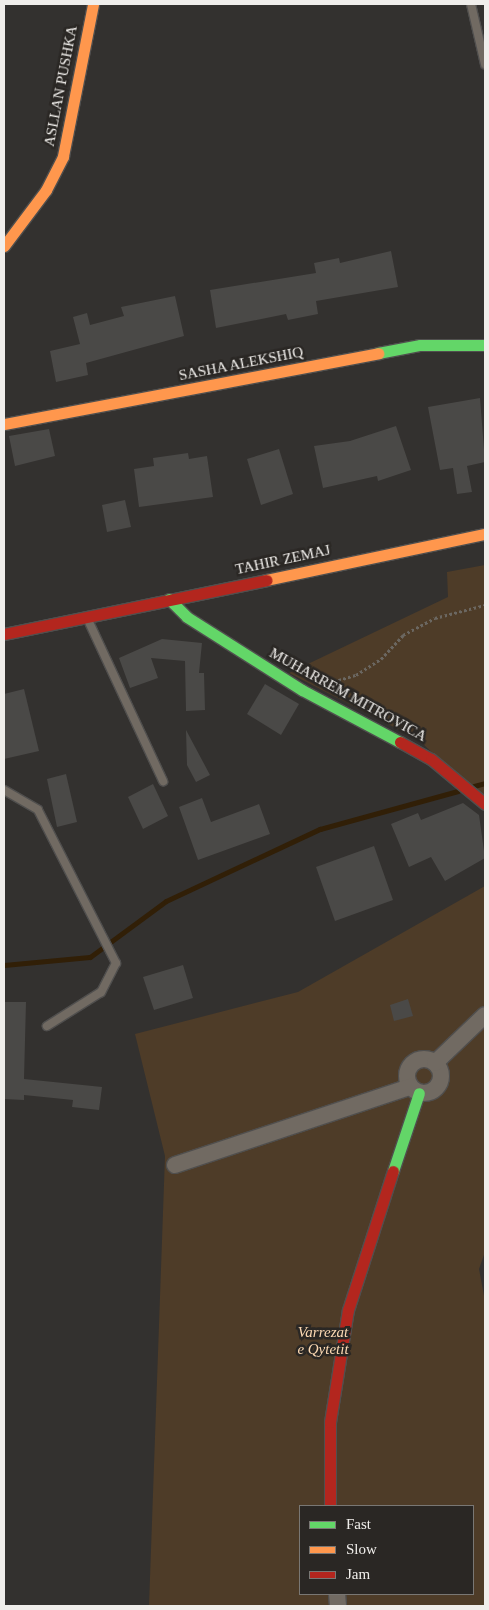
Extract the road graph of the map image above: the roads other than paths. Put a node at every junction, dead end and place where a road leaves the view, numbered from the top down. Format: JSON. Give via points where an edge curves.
{"nodes":[{"id":1,"x":93,"y":4,"type":"edge"},
{"id":2,"x":471,"y":4,"type":"edge"},
{"id":3,"x":485,"y":64,"type":"edge"},
{"id":4,"x":4,"y":246,"type":"edge"},
{"id":5,"x":485,"y":345,"type":"edge"},
{"id":6,"x":4,"y":424,"type":"edge"},
{"id":7,"x":485,"y":534,"type":"edge"},
{"id":8,"x":169,"y":599,"type":"junction"},
{"id":9,"x":87,"y":616,"type":"junction"},
{"id":10,"x":4,"y":634,"type":"edge"},
{"id":11,"x":163,"y":781,"type":"dead end"},
{"id":12,"x":4,"y":790,"type":"edge"},
{"id":13,"x":482,"y":799,"type":"edge"},
{"id":14,"x":485,"y":1015,"type":"edge"},
{"id":15,"x":48,"y":1026,"type":"dead end"},
{"id":16,"x":435,"y":1063,"type":"junction"},
{"id":17,"x":415,"y":1090,"type":"junction"},
{"id":18,"x":175,"y":1165,"type":"dead end"},
{"id":19,"x":330,"y":1505,"type":"edge"}],
"edges":[{"from":1,"to":4,"type":"street","name":"ASLLAN PUSHKA","via":[[63,156],[46,190]]},
{"from":2,"to":3,"type":"lane"},
{"from":5,"to":6,"type":"street","name":"SASHA ALEKSHIQ","via":[[420,345]]},
{"from":7,"to":8,"type":"street","name":"TAHIR ZEMAJ"},
{"from":8,"to":9,"type":"street","name":"TAHIR ZEMAJ"},
{"from":8,"to":13,"type":"street","name":"MUHARREM MITROVICA","via":[[188,617],[302,690],[431,759]]},
{"from":9,"to":10,"type":"street","name":"TAHIR ZEMAJ"},
{"from":9,"to":11,"type":"lane"},
{"from":12,"to":15,"type":"lane","via":[[38,810],[116,963],[102,992]]},
{"from":14,"to":16,"type":"street"},
{"from":16,"to":17,"type":"street","via":[[441,1073],[440,1084],[431,1092]]},
{"from":16,"to":17,"type":"street","via":[[425,1059],[414,1062],[406,1076]]},
{"from":17,"to":18,"type":"street"},
{"from":17,"to":19,"type":"street","via":[[348,1310],[330,1422]]}]}
